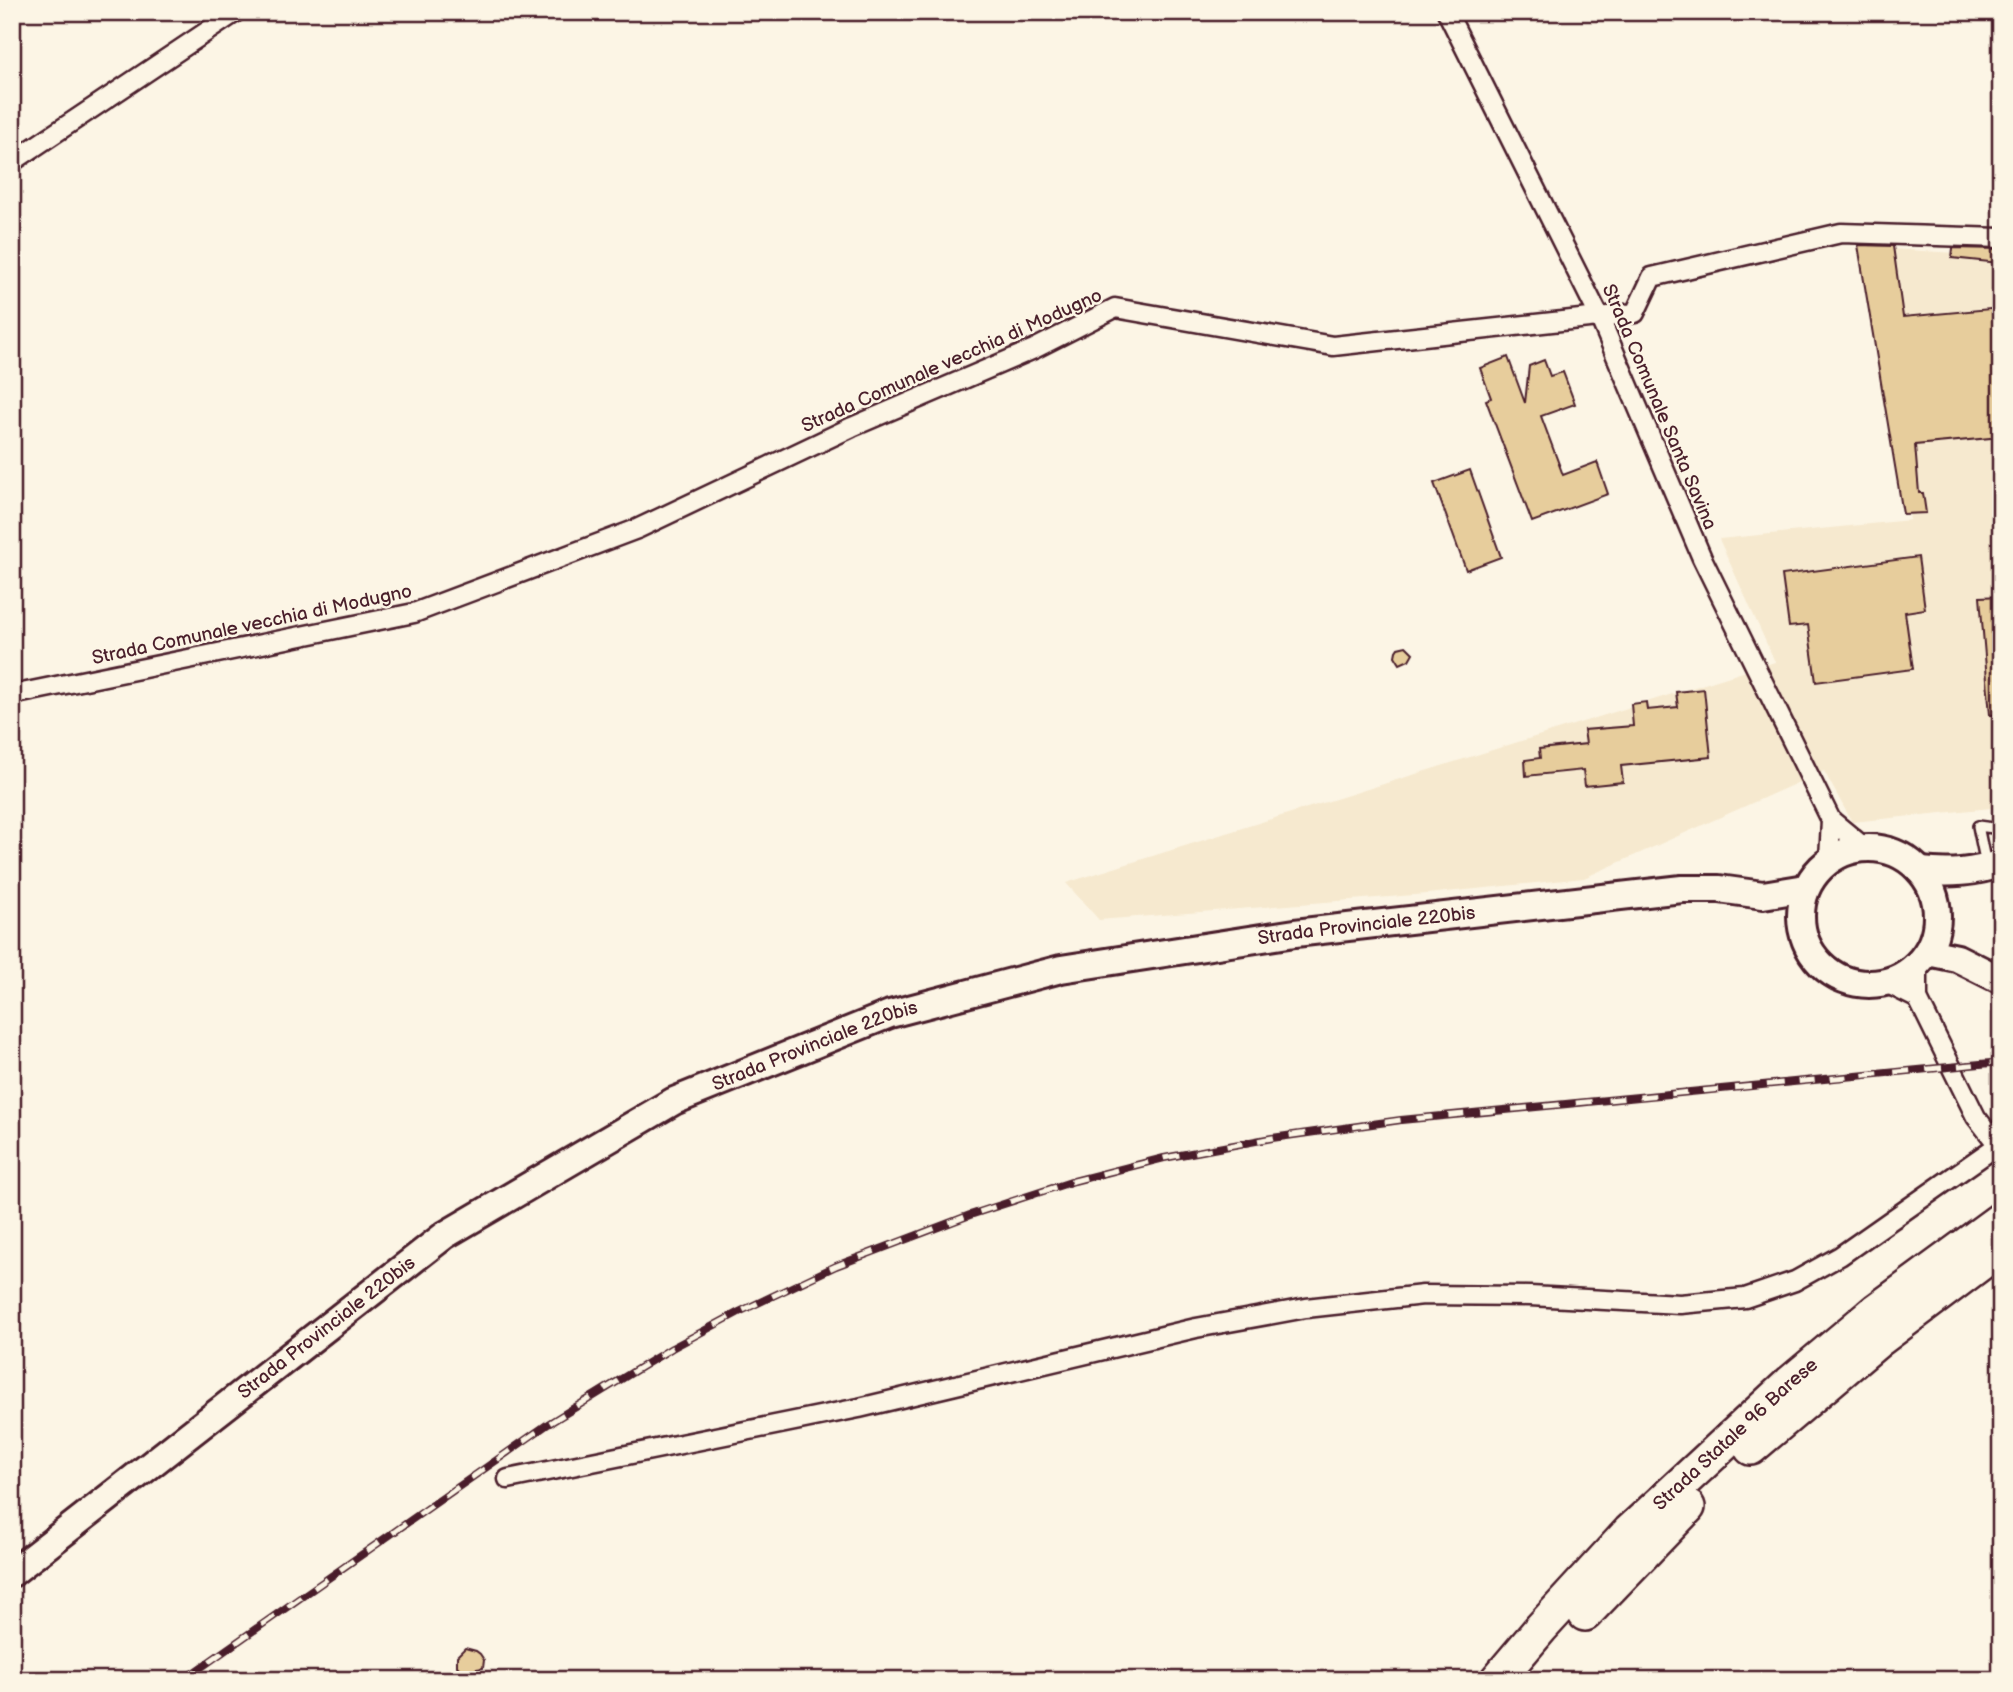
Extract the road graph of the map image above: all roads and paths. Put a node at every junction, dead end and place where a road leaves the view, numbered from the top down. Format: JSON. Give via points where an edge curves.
{"nodes":[{"id":1,"x":236,"y":12,"type":"edge"},
{"id":2,"x":1447,"y":12,"type":"edge"},
{"id":3,"x":12,"y":162,"type":"edge"},
{"id":4,"x":2001,"y":238,"type":"edge"},
{"id":5,"x":1599,"y":316,"type":"junction"},
{"id":6,"x":12,"y":695,"type":"edge"},
{"id":7,"x":1831,"y":820,"type":"junction"},
{"id":8,"x":1998,"y":830,"type":"edge"},
{"id":9,"x":1865,"y":848,"type":"junction"},
{"id":10,"x":1829,"y":860,"type":"junction"},
{"id":11,"x":1992,"y":867,"type":"edge"},
{"id":12,"x":1920,"y":871,"type":"junction"},
{"id":13,"x":1806,"y":888,"type":"junction"},
{"id":14,"x":1763,"y":895,"type":"junction"},
{"id":15,"x":1937,"y":910,"type":"junction"},
{"id":16,"x":1800,"y":920,"type":"junction"},
{"id":17,"x":1923,"y":958,"type":"junction"},
{"id":18,"x":2001,"y":980,"type":"edge"},
{"id":19,"x":1886,"y":983,"type":"junction"},
{"id":20,"x":1917,"y":999,"type":"junction"},
{"id":21,"x":1999,"y":1144,"type":"edge"},
{"id":22,"x":2001,"y":1219,"type":"edge"},
{"id":23,"x":2001,"y":1248,"type":"edge"},
{"id":24,"x":508,"y":1479,"type":"dead end"},
{"id":25,"x":12,"y":1573,"type":"edge"},
{"id":26,"x":1497,"y":1680,"type":"edge"},
{"id":27,"x":1524,"y":1680,"type":"edge"}],
"edges":[{"from":1,"to":3,"type":"street"},
{"from":2,"to":5,"type":"street","name":"Strada Comunale Santa Savina"},
{"from":4,"to":5,"type":"street","name":"Strada Comunale vecchia di Modugno","via":[[1841,233],[1652,277],[1635,313]]},
{"from":5,"to":6,"type":"street","name":"Strada Comunale vecchia di Modugno","via":[[1333,346],[1115,308],[637,529],[414,613]]},
{"from":5,"to":7,"type":"street","name":"Strada Comunale Santa Savina","via":[[1702,558]]},
{"from":7,"to":9,"type":"street","name":"Strada Comunale Santa Savina"},
{"from":7,"to":10,"type":"street","name":"Strada Comunale Santa Savina"},
{"from":8,"to":11,"type":"lane","via":[[1978,826],[1984,856]]},
{"from":9,"to":10,"type":"street"},
{"from":9,"to":12,"type":"street","via":[[1886,850]]},
{"from":10,"to":13,"type":"street"},
{"from":11,"to":12,"type":"street","via":[[1947,874]]},
{"from":11,"to":15,"type":"street","via":[[1952,891]]},
{"from":12,"to":15,"type":"street","via":[[1932,889]]},
{"from":13,"to":14,"type":"street","name":"Strada Provinciale 220bis"},
{"from":13,"to":16,"type":"street"},
{"from":14,"to":16,"type":"street","name":"Strada Provinciale 220bis"},
{"from":14,"to":25,"type":"street","name":"Strada Provinciale 220bis","via":[[1682,889],[1295,933],[1062,969],[890,1014],[674,1101],[445,1235]]},
{"from":15,"to":17,"type":"street","via":[[1936,932]]},
{"from":16,"to":19,"type":"street","via":[[1813,957],[1828,971],[1846,981]]},
{"from":17,"to":18,"type":"street","via":[[1956,958]]},
{"from":17,"to":19,"type":"street","via":[[1903,976]]},
{"from":17,"to":20,"type":"street"},
{"from":19,"to":20,"type":"street"},
{"from":20,"to":21,"type":"street","via":[[1976,1117]]},
{"from":21,"to":24,"type":"street","via":[[1840,1256],[1795,1281],[1745,1298],[1680,1304],[1423,1295],[1306,1308],[1196,1328],[859,1408]]},
{"from":22,"to":26,"type":"highway","name":"Strada Statale 96 Barese","via":[[1877,1310],[1790,1383],[1630,1531]]},
{"from":23,"to":27,"type":"highway","name":"Strada Statale 96 Barese","via":[[1880,1339],[1753,1446],[1671,1523]]}]}
